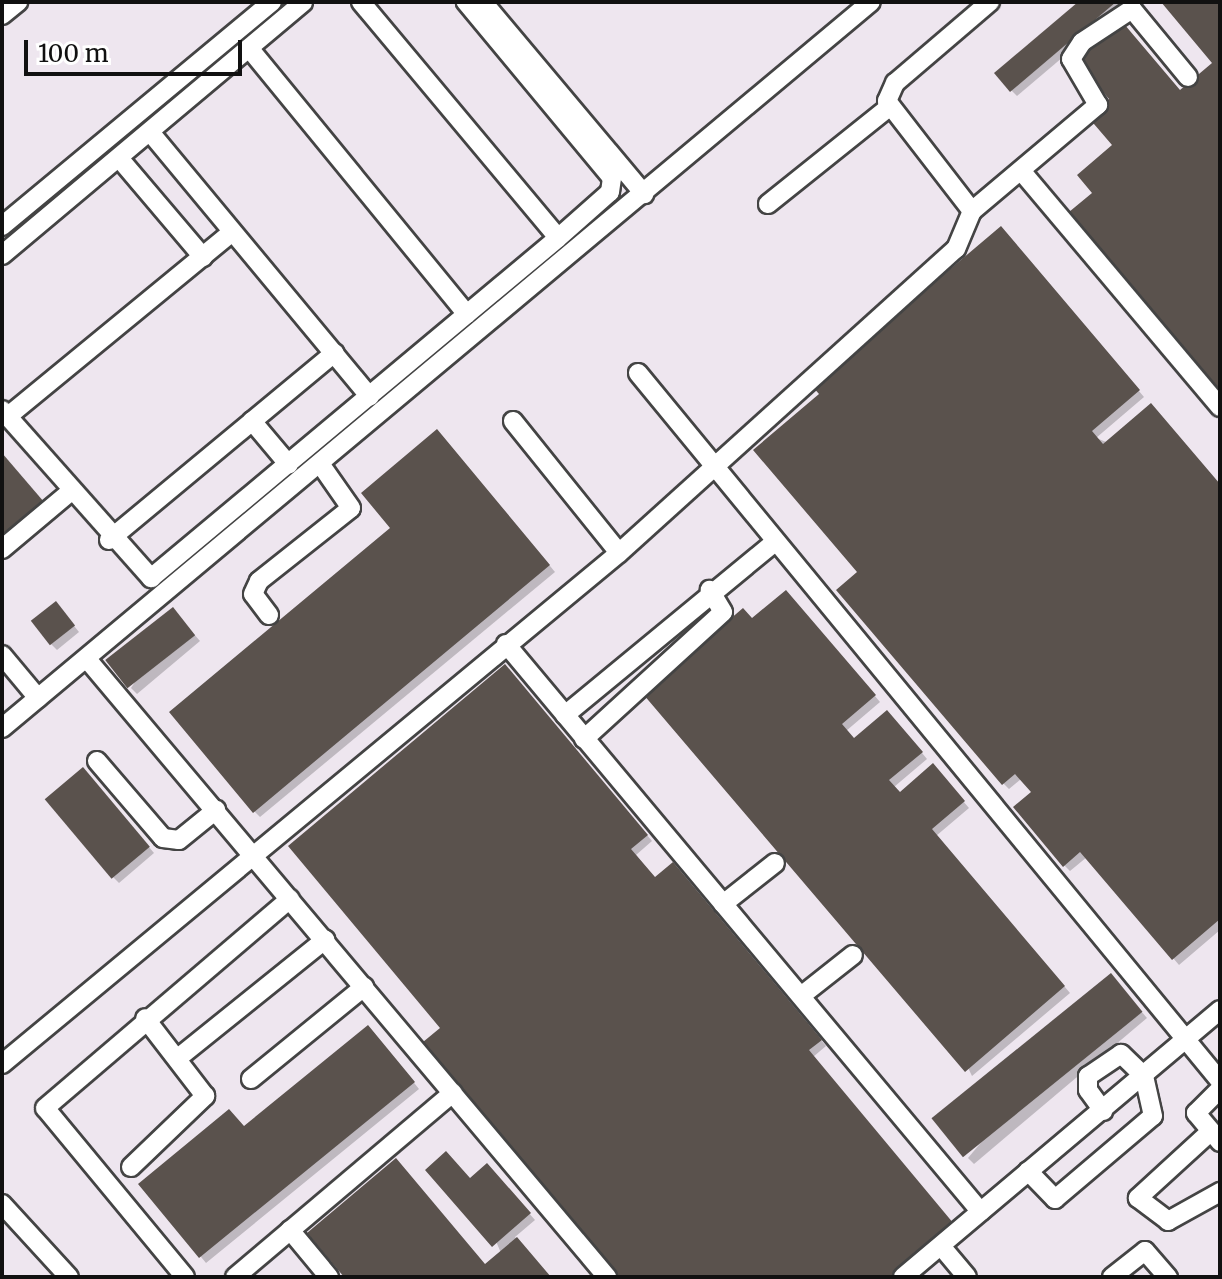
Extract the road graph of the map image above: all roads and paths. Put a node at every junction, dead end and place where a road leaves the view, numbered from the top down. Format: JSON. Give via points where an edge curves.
{"nodes":[{"id":1,"x":18,"y":2,"type":"edge"},
{"id":2,"x":272,"y":2,"type":"edge"},
{"id":3,"x":303,"y":2,"type":"edge"},
{"id":4,"x":361,"y":2,"type":"edge"},
{"id":5,"x":466,"y":2,"type":"edge"},
{"id":6,"x":483,"y":2,"type":"edge"},
{"id":7,"x":871,"y":2,"type":"edge"},
{"id":8,"x":990,"y":2,"type":"edge"},
{"id":9,"x":2,"y":15,"type":"edge"},
{"id":10,"x":249,"y":48,"type":"junction"},
{"id":11,"x":1188,"y":77,"type":"dead end"},
{"id":12,"x":888,"y":108,"type":"junction"},
{"id":13,"x":150,"y":132,"type":"junction"},
{"id":14,"x":119,"y":158,"type":"junction"},
{"id":15,"x":1023,"y":173,"type":"junction"},
{"id":16,"x":644,"y":194,"type":"junction"},
{"id":17,"x":768,"y":204,"type":"dead end"},
{"id":18,"x":972,"y":211,"type":"junction"},
{"id":19,"x":2,"y":226,"type":"edge"},
{"id":20,"x":232,"y":232,"type":"junction"},
{"id":21,"x":558,"y":238,"type":"junction"},
{"id":22,"x":2,"y":255,"type":"edge"},
{"id":23,"x":203,"y":257,"type":"junction"},
{"id":24,"x":467,"y":314,"type":"junction"},
{"id":25,"x":334,"y":353,"type":"junction"},
{"id":26,"x":638,"y":373,"type":"dead end"},
{"id":27,"x":370,"y":397,"type":"junction"},
{"id":28,"x":1220,"y":407,"type":"edge"},
{"id":29,"x":4,"y":414,"type":"edge"},
{"id":30,"x":252,"y":421,"type":"junction"},
{"id":31,"x":513,"y":421,"type":"dead end"},
{"id":32,"x":710,"y":464,"type":"junction"},
{"id":33,"x":289,"y":465,"type":"junction"},
{"id":34,"x":321,"y":465,"type":"junction"},
{"id":35,"x":70,"y":492,"type":"junction"},
{"id":36,"x":109,"y":540,"type":"junction"},
{"id":37,"x":775,"y":542,"type":"junction"},
{"id":38,"x":2,"y":549,"type":"edge"},
{"id":39,"x":619,"y":553,"type":"junction"},
{"id":40,"x":710,"y":590,"type":"junction"},
{"id":41,"x":269,"y":615,"type":"dead end"},
{"id":42,"x":506,"y":644,"type":"junction"},
{"id":43,"x":2,"y":655,"type":"edge"},
{"id":44,"x":87,"y":659,"type":"junction"},
{"id":45,"x":38,"y":698,"type":"junction"},
{"id":46,"x":565,"y":715,"type":"junction"},
{"id":47,"x":2,"y":728,"type":"edge"},
{"id":48,"x":584,"y":739,"type":"junction"},
{"id":49,"x":97,"y":761,"type":"dead end"},
{"id":50,"x":216,"y":810,"type":"junction"},
{"id":51,"x":256,"y":856,"type":"junction"},
{"id":52,"x":775,"y":863,"type":"dead end"},
{"id":53,"x":290,"y":899,"type":"junction"},
{"id":54,"x":723,"y":904,"type":"junction"},
{"id":55,"x":325,"y":940,"type":"junction"},
{"id":56,"x":853,"y":955,"type":"dead end"},
{"id":57,"x":364,"y":987,"type":"junction"},
{"id":58,"x":801,"y":996,"type":"junction"},
{"id":59,"x":1220,"y":1010,"type":"edge"},
{"id":60,"x":145,"y":1018,"type":"junction"},
{"id":61,"x":1189,"y":1035,"type":"junction"},
{"id":62,"x":178,"y":1058,"type":"junction"},
{"id":63,"x":2,"y":1064,"type":"edge"},
{"id":64,"x":1144,"y":1076,"type":"junction"},
{"id":65,"x":251,"y":1079,"type":"dead end"},
{"id":66,"x":1220,"y":1081,"type":"edge"},
{"id":67,"x":1220,"y":1089,"type":"edge"},
{"id":68,"x":453,"y":1093,"type":"junction"},
{"id":69,"x":1103,"y":1111,"type":"junction"},
{"id":70,"x":1215,"y":1137,"type":"edge"},
{"id":71,"x":131,"y":1167,"type":"dead end"},
{"id":72,"x":1028,"y":1171,"type":"junction"},
{"id":73,"x":1220,"y":1192,"type":"edge"},
{"id":74,"x":2,"y":1204,"type":"edge"},
{"id":75,"x":981,"y":1212,"type":"junction"},
{"id":76,"x":290,"y":1230,"type":"junction"},
{"id":77,"x":941,"y":1246,"type":"junction"},
{"id":78,"x":69,"y":1277,"type":"edge"},
{"id":79,"x":185,"y":1277,"type":"edge"},
{"id":80,"x":235,"y":1277,"type":"edge"},
{"id":81,"x":329,"y":1277,"type":"edge"},
{"id":82,"x":607,"y":1277,"type":"edge"},
{"id":83,"x":903,"y":1277,"type":"edge"},
{"id":84,"x":967,"y":1277,"type":"edge"},
{"id":85,"x":1112,"y":1277,"type":"edge"},
{"id":86,"x":1168,"y":1277,"type":"edge"}],
"edges":[{"from":1,"to":9,"type":"lane"},
{"from":2,"to":19,"type":"lane"},
{"from":3,"to":10,"type":"lane"},
{"from":4,"to":21,"type":"lane"},
{"from":5,"to":21,"type":"lane","via":[[612,178],[610,192]]},
{"from":6,"to":16,"type":"lane"},
{"from":7,"to":16,"type":"lane"},
{"from":8,"to":12,"type":"lane","via":[[895,83]]},
{"from":10,"to":13,"type":"lane"},
{"from":10,"to":24,"type":"lane"},
{"from":11,"to":15,"type":"lane","via":[[1126,7],[1072,52],[1098,105]]},
{"from":12,"to":17,"type":"lane"},
{"from":12,"to":18,"type":"lane"},
{"from":13,"to":14,"type":"lane"},
{"from":13,"to":20,"type":"lane"},
{"from":14,"to":22,"type":"lane"},
{"from":14,"to":23,"type":"lane"},
{"from":15,"to":18,"type":"lane"},
{"from":15,"to":28,"type":"lane"},
{"from":16,"to":34,"type":"lane"},
{"from":18,"to":32,"type":"lane","via":[[956,249]]},
{"from":20,"to":23,"type":"lane"},
{"from":20,"to":25,"type":"lane"},
{"from":21,"to":24,"type":"lane"},
{"from":23,"to":29,"type":"lane"},
{"from":24,"to":27,"type":"lane"},
{"from":25,"to":27,"type":"lane"},
{"from":25,"to":30,"type":"lane"},
{"from":26,"to":32,"type":"lane"},
{"from":27,"to":33,"type":"lane"},
{"from":29,"to":35,"type":"lane"},
{"from":30,"to":33,"type":"lane"},
{"from":30,"to":36,"type":"lane"},
{"from":31,"to":39,"type":"lane"},
{"from":32,"to":37,"type":"lane"},
{"from":32,"to":39,"type":"lane"},
{"from":33,"to":36,"type":"lane","via":[[151,578]]},
{"from":34,"to":41,"type":"lane","via":[[351,508],[259,581],[253,594]]},
{"from":34,"to":44,"type":"lane"},
{"from":35,"to":36,"type":"lane"},
{"from":35,"to":38,"type":"lane"},
{"from":37,"to":40,"type":"lane"},
{"from":37,"to":61,"type":"lane"},
{"from":39,"to":42,"type":"lane"},
{"from":40,"to":46,"type":"lane"},
{"from":40,"to":48,"type":"lane","via":[[723,612]]},
{"from":42,"to":46,"type":"lane"},
{"from":42,"to":51,"type":"lane"},
{"from":43,"to":45,"type":"lane"},
{"from":44,"to":45,"type":"lane"},
{"from":44,"to":50,"type":"lane"},
{"from":45,"to":47,"type":"lane"},
{"from":46,"to":48,"type":"lane"},
{"from":48,"to":54,"type":"lane"},
{"from":49,"to":50,"type":"lane","via":[[163,838],[179,840]]},
{"from":50,"to":51,"type":"lane"},
{"from":51,"to":53,"type":"lane"},
{"from":51,"to":63,"type":"lane"},
{"from":52,"to":54,"type":"lane"},
{"from":53,"to":55,"type":"lane"},
{"from":53,"to":60,"type":"lane"},
{"from":54,"to":58,"type":"lane"},
{"from":55,"to":57,"type":"lane"},
{"from":55,"to":62,"type":"lane"},
{"from":56,"to":58,"type":"lane"},
{"from":57,"to":65,"type":"lane"},
{"from":57,"to":68,"type":"lane"},
{"from":58,"to":75,"type":"lane"},
{"from":59,"to":61,"type":"lane"},
{"from":60,"to":62,"type":"lane"},
{"from":60,"to":79,"type":"lane","via":[[54,1095],[45,1113]]},
{"from":61,"to":64,"type":"lane"},
{"from":61,"to":66,"type":"lane"},
{"from":62,"to":71,"type":"lane","via":[[205,1096]]},
{"from":64,"to":69,"type":"lane"},
{"from":64,"to":69,"type":"lane","via":[[1121,1054],[1101,1063],[1087,1080]]},
{"from":64,"to":72,"type":"lane","via":[[1156,1112],[1058,1197]]},
{"from":67,"to":70,"type":"lane","via":[[1196,1110]]},
{"from":68,"to":76,"type":"lane"},
{"from":68,"to":82,"type":"lane"},
{"from":69,"to":72,"type":"lane"},
{"from":70,"to":73,"type":"lane","via":[[1138,1198],[1160,1220],[1179,1220]]},
{"from":72,"to":75,"type":"lane"},
{"from":74,"to":78,"type":"lane"},
{"from":75,"to":77,"type":"lane"},
{"from":76,"to":80,"type":"lane"},
{"from":76,"to":81,"type":"lane"},
{"from":77,"to":83,"type":"lane"},
{"from":77,"to":84,"type":"lane"},
{"from":85,"to":86,"type":"lane","via":[[1145,1251]]}]}
